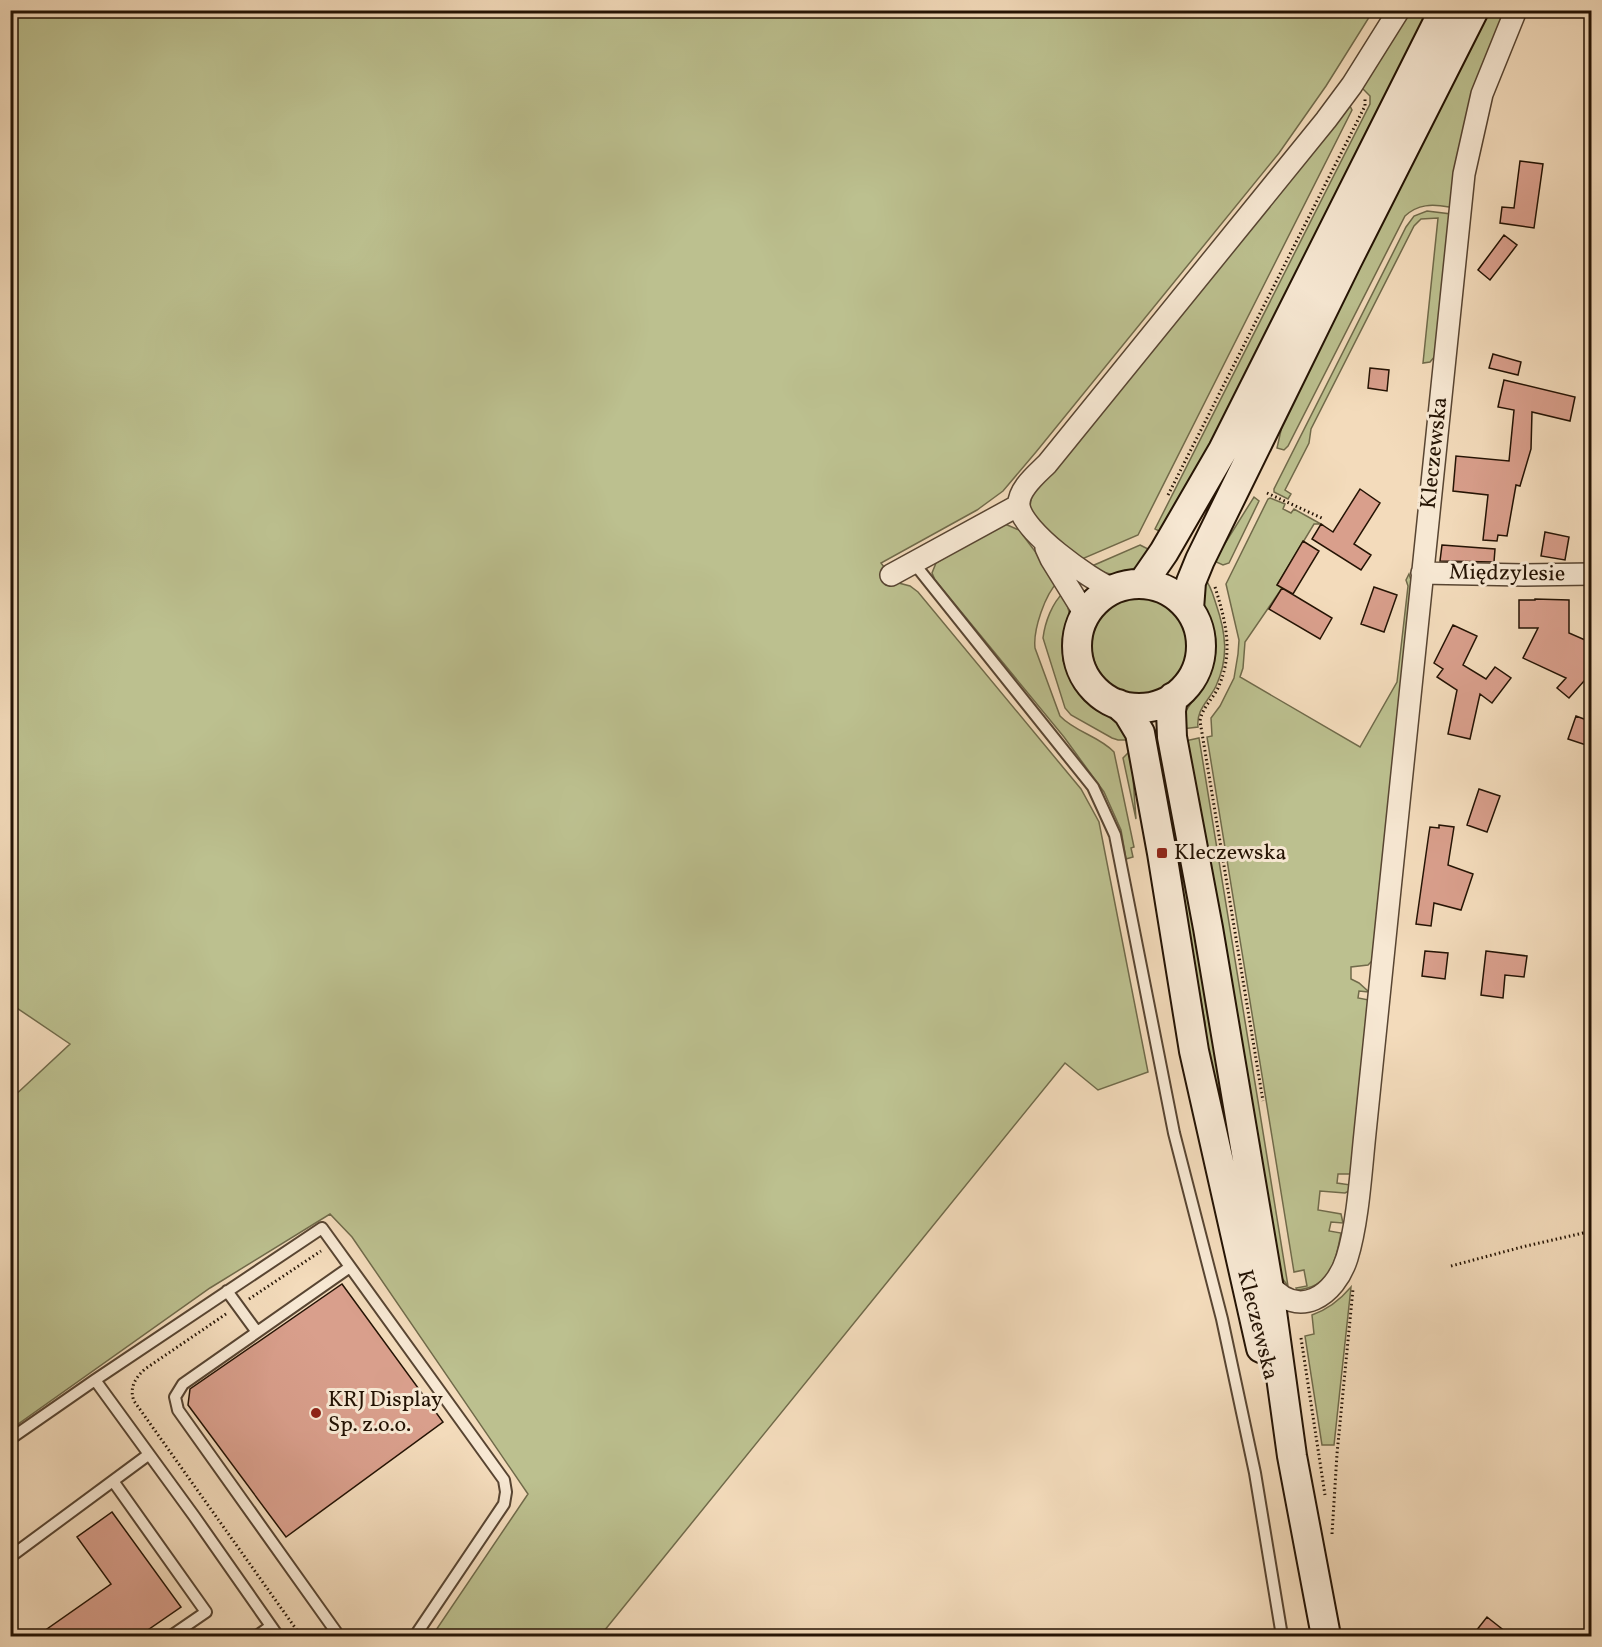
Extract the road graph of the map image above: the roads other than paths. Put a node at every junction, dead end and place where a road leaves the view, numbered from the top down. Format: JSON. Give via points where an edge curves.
{"nodes":[{"id":1,"x":1400,"y":10,"type":"edge"},
{"id":2,"x":1444,"y":10,"type":"edge"},
{"id":3,"x":1474,"y":10,"type":"edge"},
{"id":4,"x":1516,"y":10,"type":"edge"},
{"id":5,"x":1019,"y":505,"type":"junction"},
{"id":6,"x":1043,"y":540,"type":"junction"},
{"id":7,"x":913,"y":562,"type":"junction"},
{"id":8,"x":1422,"y":573,"type":"junction"},
{"id":9,"x":1592,"y":574,"type":"edge"},
{"id":10,"x":891,"y":575,"type":"dead end"},
{"id":11,"x":1142,"y":584,"type":"junction"},
{"id":12,"x":1113,"y":589,"type":"junction"},
{"id":13,"x":1189,"y":609,"type":"junction"},
{"id":14,"x":1085,"y":614,"type":"junction"},
{"id":15,"x":1173,"y":697,"type":"junction"},
{"id":16,"x":1118,"y":704,"type":"junction"},
{"id":17,"x":351,"y":1267,"type":"junction"},
{"id":18,"x":1268,"y":1283,"type":"junction"},
{"id":19,"x":227,"y":1291,"type":"junction"},
{"id":20,"x":1295,"y":1304,"type":"junction"},
{"id":21,"x":257,"y":1332,"type":"junction"},
{"id":22,"x":1289,"y":1340,"type":"junction"},
{"id":23,"x":95,"y":1380,"type":"junction"},
{"id":24,"x":10,"y":1439,"type":"edge"},
{"id":25,"x":148,"y":1455,"type":"junction"},
{"id":26,"x":1292,"y":1456,"type":"junction"},
{"id":27,"x":113,"y":1481,"type":"junction"},
{"id":28,"x":10,"y":1557,"type":"edge"},
{"id":29,"x":271,"y":1626,"type":"junction"},
{"id":30,"x":171,"y":1636,"type":"edge"},
{"id":31,"x":257,"y":1636,"type":"edge"},
{"id":32,"x":278,"y":1636,"type":"edge"},
{"id":33,"x":339,"y":1636,"type":"edge"},
{"id":34,"x":415,"y":1636,"type":"edge"},
{"id":35,"x":1282,"y":1636,"type":"edge"},
{"id":36,"x":1326,"y":1636,"type":"edge"}],
"edges":[{"from":1,"to":5,"type":"street","via":[[1326,120],[1022,492]]},
{"from":2,"to":11,"type":"main road","via":[[1223,450]]},
{"from":3,"to":13,"type":"main road","via":[[1196,569]]},
{"from":4,"to":8,"type":"street","name":"Kleczewska","via":[[1482,94],[1464,174]]},
{"from":5,"to":6,"type":"street","via":[[1024,518]]},
{"from":5,"to":7,"type":"street"},
{"from":6,"to":12,"type":"street","via":[[1080,571]]},
{"from":6,"to":14,"type":"street"},
{"from":7,"to":10,"type":"street"},
{"from":7,"to":35,"type":"lane","via":[[1093,787],[1115,835],[1174,1133],[1222,1319],[1255,1473]]},
{"from":8,"to":9,"type":"street","name":"Międzylesie"},
{"from":8,"to":20,"type":"street","name":"Kleczewska","via":[[1366,1125],[1349,1254],[1332,1288]]},
{"from":11,"to":12,"type":"main road"},
{"from":11,"to":13,"type":"main road","via":[[1168,591]]},
{"from":12,"to":14,"type":"main road","via":[[1097,599]]},
{"from":13,"to":15,"type":"main road","via":[[1197,624],[1200,657],[1190,679]]},
{"from":14,"to":16,"type":"main road","via":[[1078,630],[1081,667],[1090,684]]},
{"from":15,"to":16,"type":"main road","via":[[1146,707]]},
{"from":15,"to":18,"type":"main road","name":"Kleczewska","via":[[1172,737]]},
{"from":16,"to":26,"type":"main road","name":"Kleczewska","via":[[1140,733],[1194,1051],[1264,1360]]},
{"from":17,"to":19,"type":"lane","via":[[322,1227]]},
{"from":17,"to":21,"type":"lane"},
{"from":17,"to":34,"type":"lane","via":[[504,1480],[504,1504]]},
{"from":18,"to":20,"type":"street","name":"Kleczewska"},
{"from":18,"to":22,"type":"main road","name":"Kleczewska"},
{"from":19,"to":21,"type":"lane"},
{"from":19,"to":23,"type":"lane"},
{"from":20,"to":22,"type":"street","name":"Kleczewska","via":[[1286,1315]]},
{"from":21,"to":33,"type":"lane","via":[[183,1384],[175,1397],[178,1410]]},
{"from":22,"to":26,"type":"main road","name":"Kleczewska"},
{"from":23,"to":24,"type":"lane"},
{"from":23,"to":25,"type":"lane"},
{"from":25,"to":27,"type":"lane"},
{"from":25,"to":29,"type":"lane"},
{"from":26,"to":36,"type":"main road","name":"Kleczewska"},
{"from":27,"to":28,"type":"lane"},
{"from":27,"to":30,"type":"lane","via":[[206,1612]]},
{"from":29,"to":31,"type":"lane"},
{"from":29,"to":32,"type":"lane"}]}
